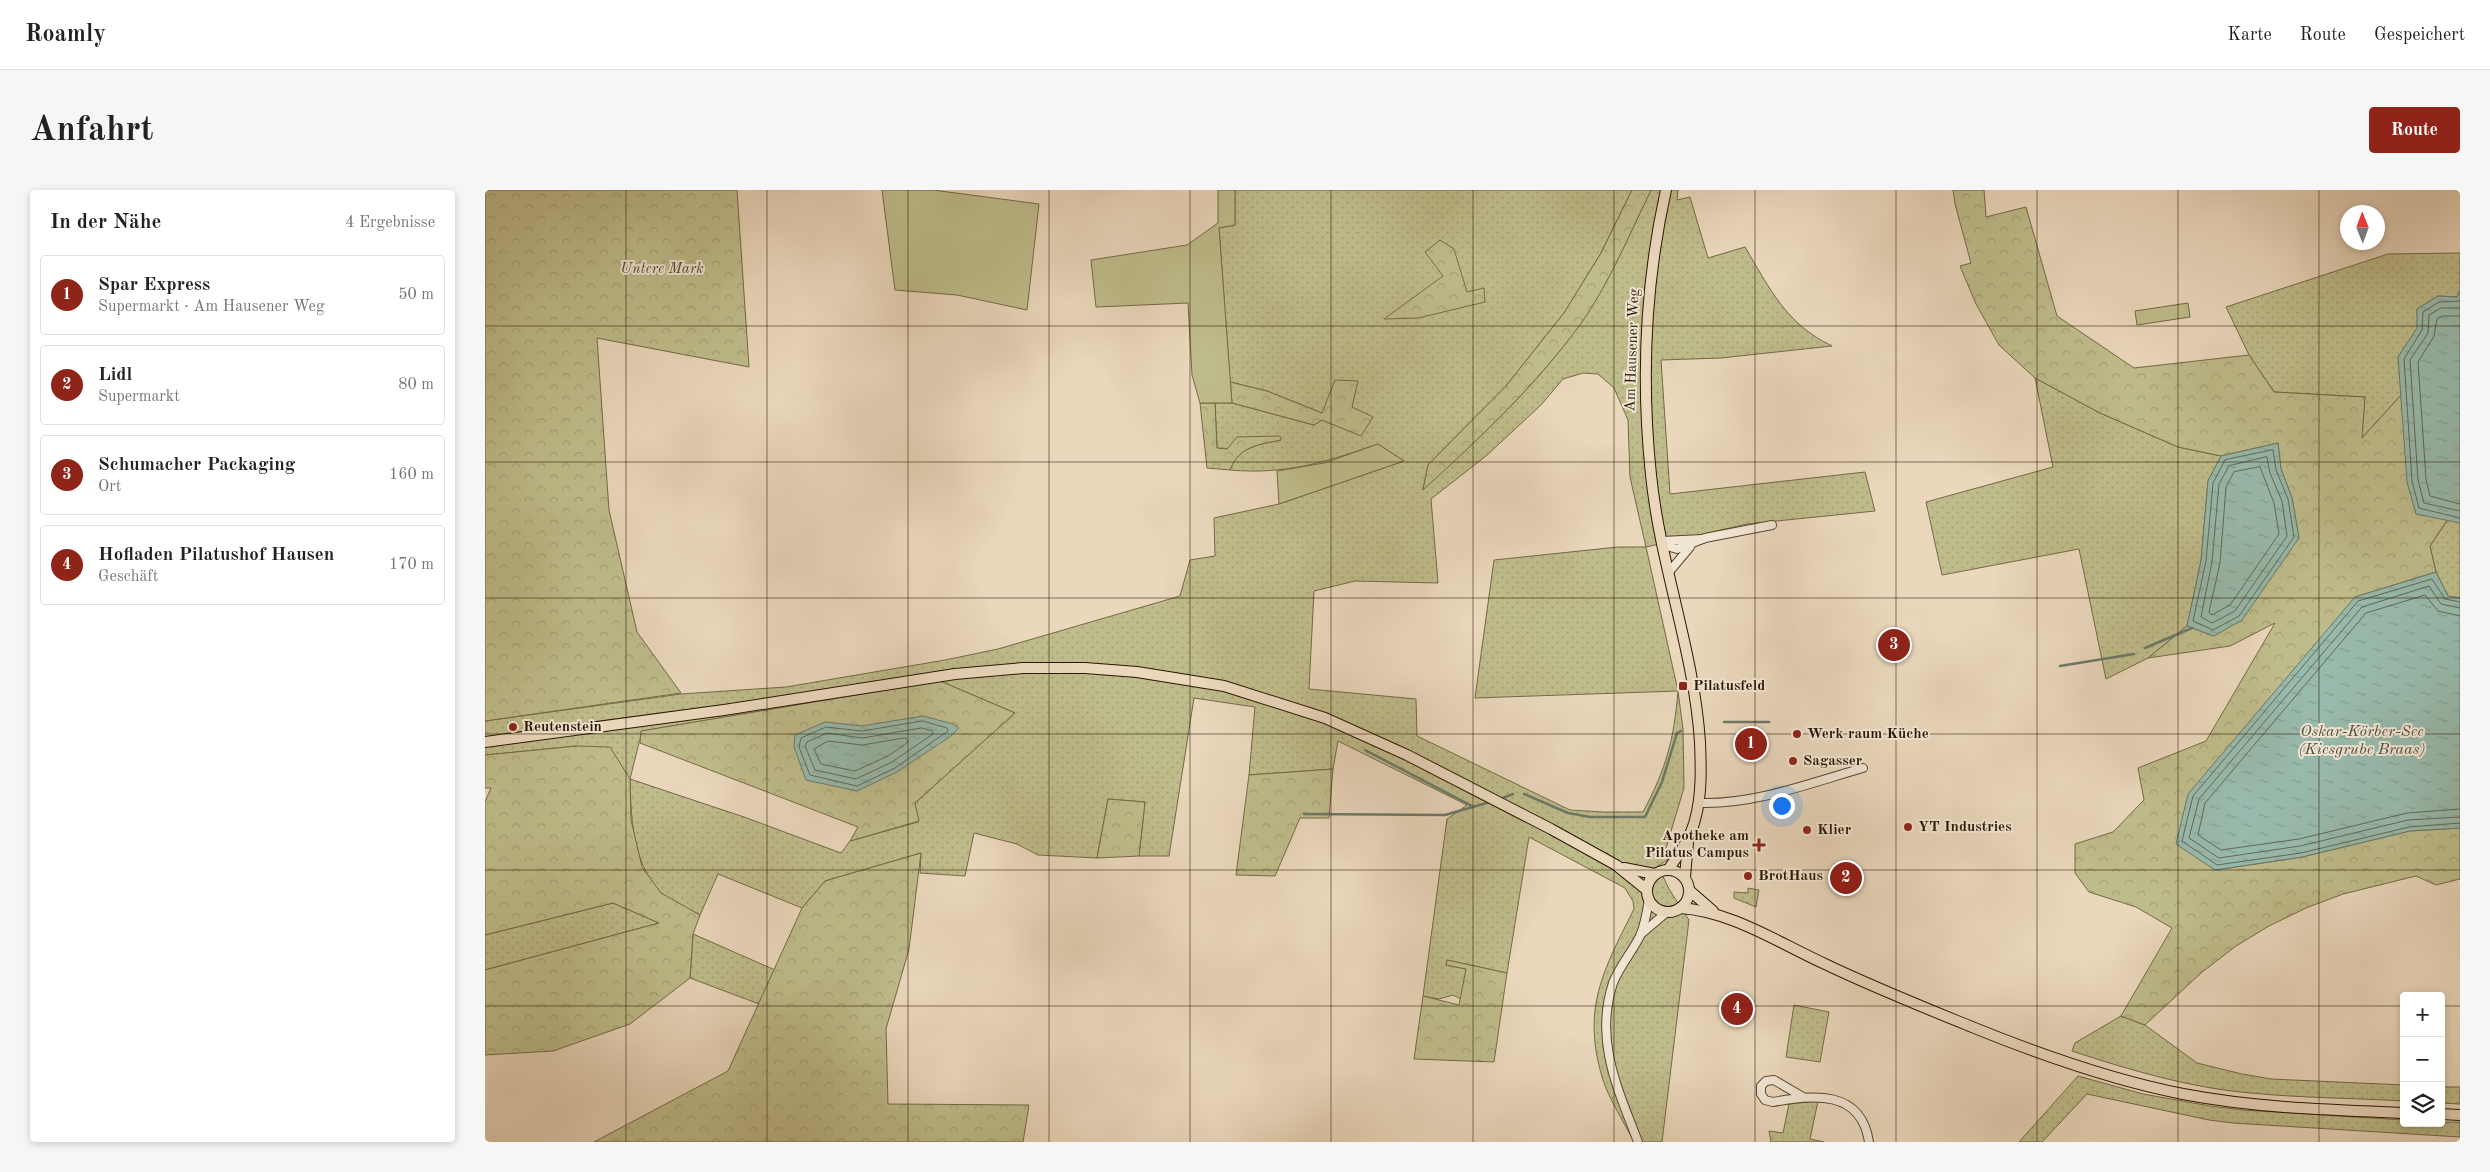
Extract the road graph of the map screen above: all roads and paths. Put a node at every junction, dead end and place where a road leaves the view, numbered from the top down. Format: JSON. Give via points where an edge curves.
{"nodes":[{"id":1,"x":1666,"y":190,"type":"edge"},
{"id":2,"x":1771,"y":524,"type":"dead end"},
{"id":3,"x":1705,"y":538,"type":"junction"},
{"id":4,"x":1662,"y":543,"type":"junction"},
{"id":5,"x":1692,"y":545,"type":"junction"},
{"id":6,"x":1669,"y":572,"type":"junction"},
{"id":7,"x":485,"y":742,"type":"edge"},
{"id":8,"x":1863,"y":768,"type":"dead end"},
{"id":9,"x":1699,"y":803,"type":"junction"},
{"id":10,"x":1689,"y":838,"type":"junction"},
{"id":11,"x":1616,"y":865,"type":"junction"},
{"id":12,"x":1668,"y":870,"type":"junction"},
{"id":13,"x":1655,"y":874,"type":"junction"},
{"id":14,"x":1685,"y":877,"type":"junction"},
{"id":15,"x":1689,"y":891,"type":"junction"},
{"id":16,"x":1648,"y":895,"type":"junction"},
{"id":17,"x":1680,"y":908,"type":"junction"},
{"id":18,"x":1667,"y":912,"type":"junction"},
{"id":19,"x":1716,"y":913,"type":"junction"},
{"id":20,"x":1640,"y":936,"type":"junction"},
{"id":21,"x":1803,"y":1097,"type":"junction"},
{"id":22,"x":2400,"y":1113,"type":"edge"},
{"id":23,"x":2445,"y":1114,"type":"edge"},
{"id":24,"x":2460,"y":1115,"type":"edge"},
{"id":25,"x":1638,"y":1142,"type":"edge"},
{"id":26,"x":1869,"y":1142,"type":"edge"}],
"edges":[{"from":1,"to":4,"type":"main road","name":"Am Hausener Weg","via":[[1652,268],[1645,355],[1646,430]]},
{"from":2,"to":3,"type":"street"},
{"from":3,"to":4,"type":"street"},
{"from":3,"to":5,"type":"street"},
{"from":4,"to":5,"type":"street","via":[[1677,549]]},
{"from":4,"to":6,"type":"main road","name":"Am Hausener Weg"},
{"from":5,"to":6,"type":"street"},
{"from":6,"to":9,"type":"main road","name":"Am Hausener Weg","via":[[1698,712]]},
{"from":7,"to":11,"type":"main road","via":[[724,710],[955,674],[1023,668],[1137,672],[1224,686],[1325,718],[1407,755]]},
{"from":8,"to":9,"type":"street","via":[[1768,795],[1714,804]]},
{"from":9,"to":10,"type":"main road","name":"Am Hausener Weg"},
{"from":10,"to":12,"type":"main road"},
{"from":10,"to":14,"type":"main road"},
{"from":11,"to":13,"type":"main road"},
{"from":11,"to":16,"type":"main road"},
{"from":12,"to":13,"type":"main road"},
{"from":12,"to":14,"type":"main road"},
{"from":13,"to":16,"type":"main road"},
{"from":14,"to":15,"type":"main road"},
{"from":15,"to":17,"type":"main road","via":[[1685,904]]},
{"from":15,"to":19,"type":"main road"},
{"from":16,"to":18,"type":"main road","via":[[1660,910]]},
{"from":16,"to":20,"type":"street"},
{"from":17,"to":18,"type":"main road"},
{"from":17,"to":19,"type":"main road"},
{"from":18,"to":20,"type":"street"},
{"from":19,"to":22,"type":"main road","via":[[1849,976],[2020,1046],[2107,1076],[2246,1104]]},
{"from":20,"to":25,"type":"street","via":[[1613,982],[1606,1015],[1607,1053]]},
{"from":21,"to":21,"type":"street","via":[[1774,1080],[1761,1086],[1765,1100],[1773,1102]]},
{"from":21,"to":26,"type":"street","via":[[1832,1098],[1851,1107],[1862,1120]]},
{"from":23,"to":24,"type":"main road"}]}
